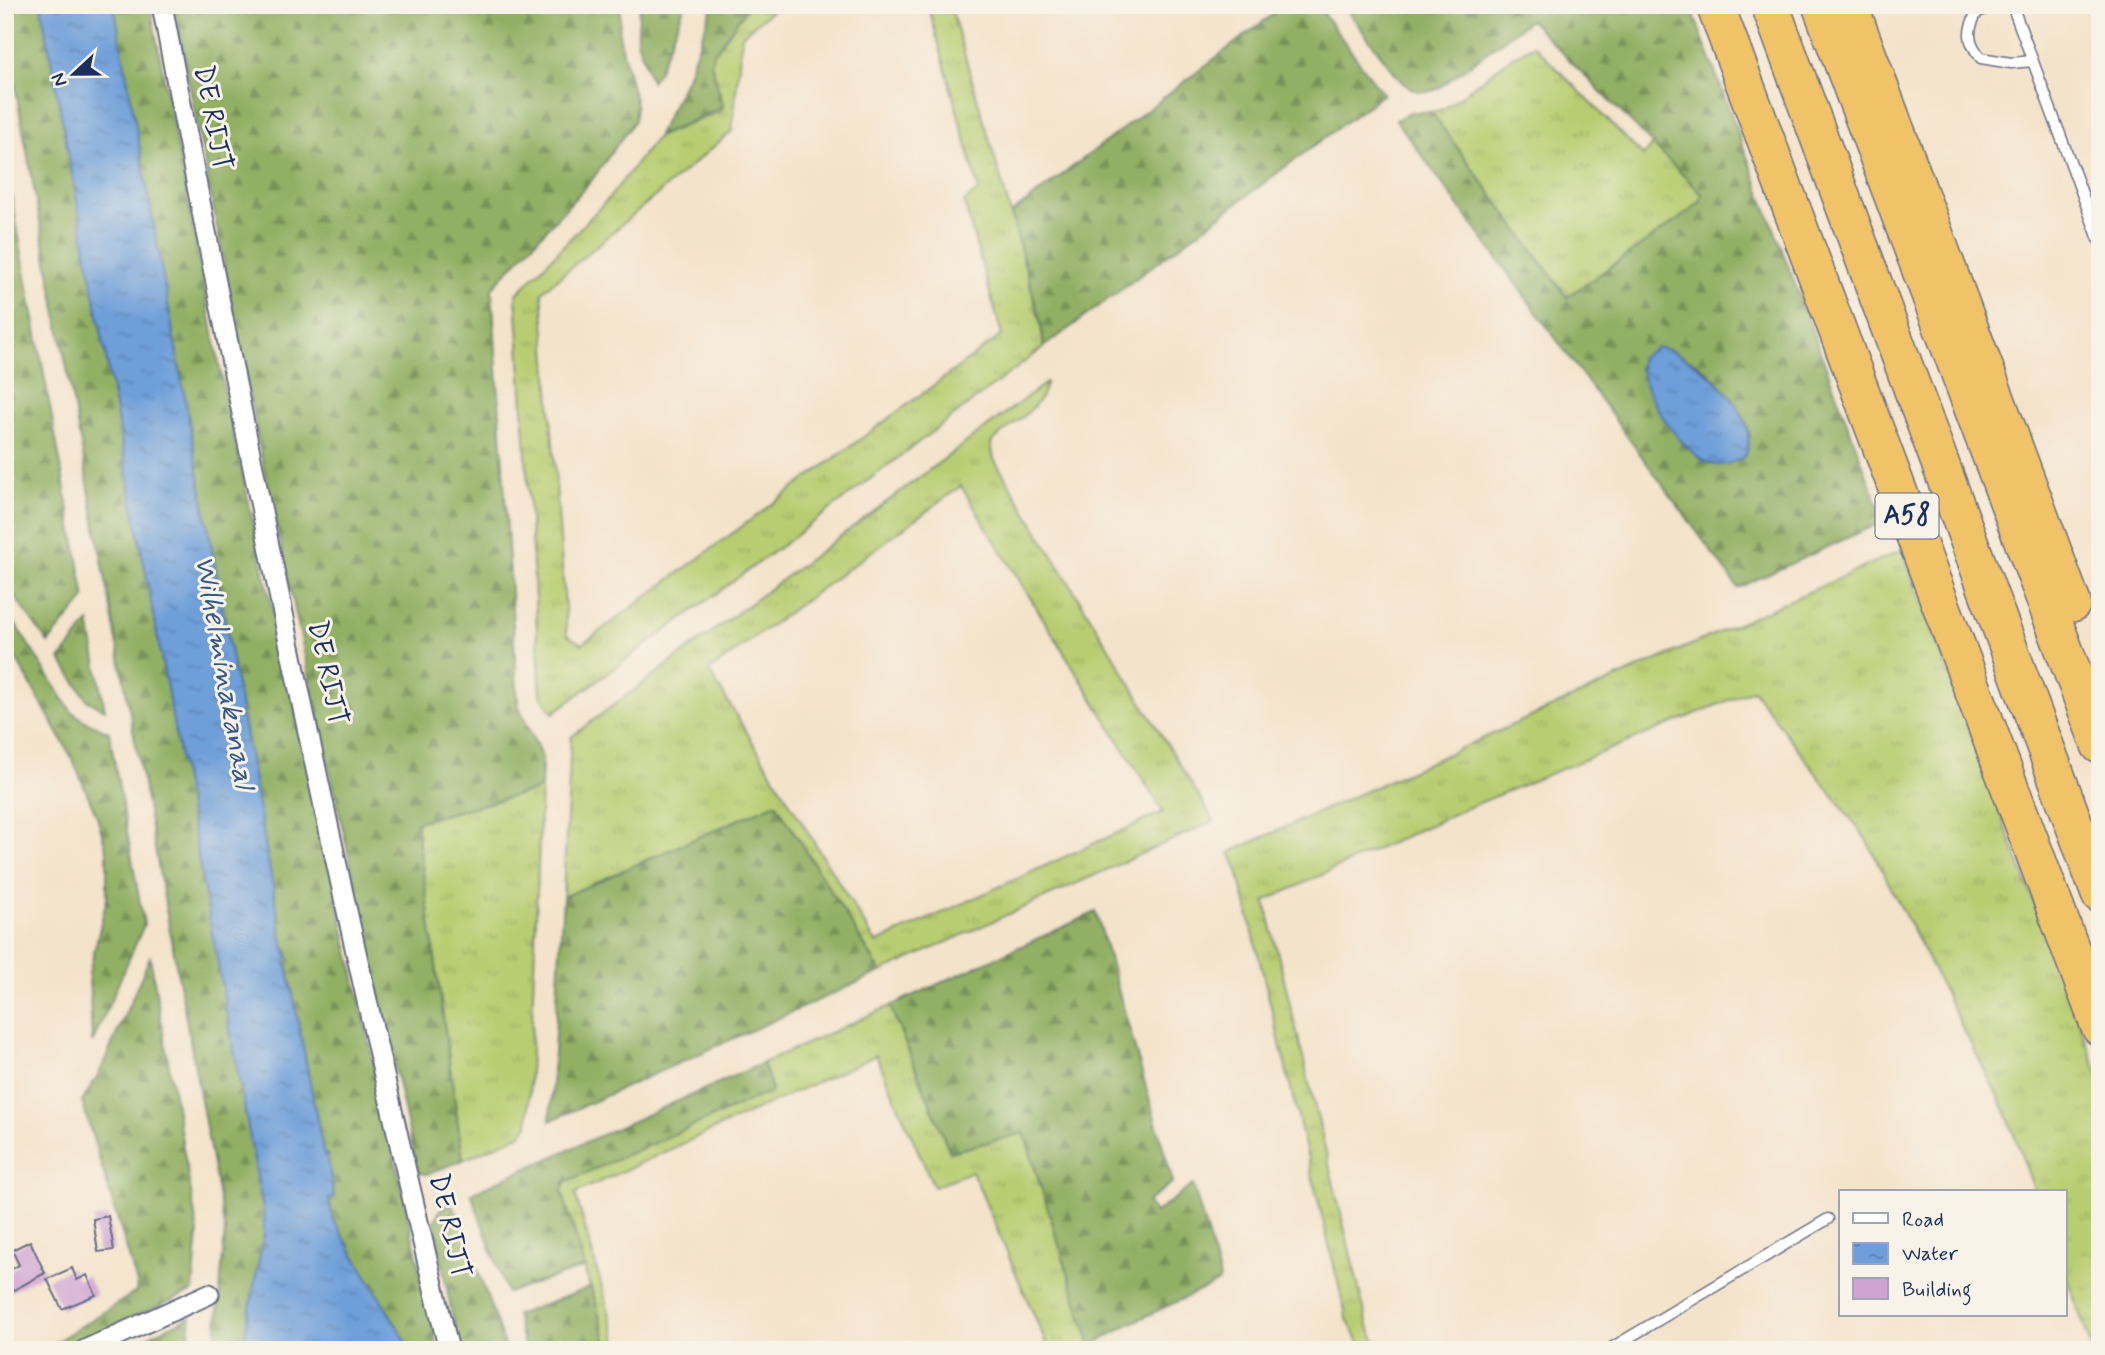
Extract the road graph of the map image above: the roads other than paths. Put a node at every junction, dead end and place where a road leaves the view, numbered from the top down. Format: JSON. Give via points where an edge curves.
{"nodes":[{"id":1,"x":162,"y":5,"type":"edge"},
{"id":2,"x":1714,"y":5,"type":"edge"},
{"id":3,"x":1770,"y":5,"type":"edge"},
{"id":4,"x":1821,"y":5,"type":"edge"},
{"id":5,"x":1849,"y":5,"type":"edge"},
{"id":6,"x":1997,"y":5,"type":"edge"},
{"id":7,"x":2012,"y":5,"type":"edge"},
{"id":8,"x":2033,"y":61,"type":"junction"},
{"id":9,"x":2100,"y":242,"type":"edge"},
{"id":10,"x":2100,"y":684,"type":"edge"},
{"id":11,"x":2100,"y":745,"type":"edge"},
{"id":12,"x":2100,"y":894,"type":"edge"},
{"id":13,"x":2100,"y":1027,"type":"edge"},
{"id":14,"x":1828,"y":1219,"type":"dead end"},
{"id":15,"x":209,"y":1294,"type":"dead end"},
{"id":16,"x":85,"y":1350,"type":"edge"},
{"id":17,"x":449,"y":1350,"type":"edge"},
{"id":18,"x":1608,"y":1350,"type":"edge"}],
"edges":[{"from":1,"to":17,"type":"street","name":"DE RIJT","via":[[248,438]]},
{"from":2,"to":13,"type":"highway","number":"A58"},
{"from":3,"to":12,"type":"highway","number":"A58"},
{"from":4,"to":11,"type":"highway"},
{"from":5,"to":10,"type":"highway","via":[[2056,554]]},
{"from":6,"to":8,"type":"lane","via":[[1977,12],[1968,29],[1971,46],[1981,58]]},
{"from":7,"to":8,"type":"lane"},
{"from":8,"to":9,"type":"lane"},
{"from":14,"to":18,"type":"lane"},
{"from":15,"to":16,"type":"street"}]}
